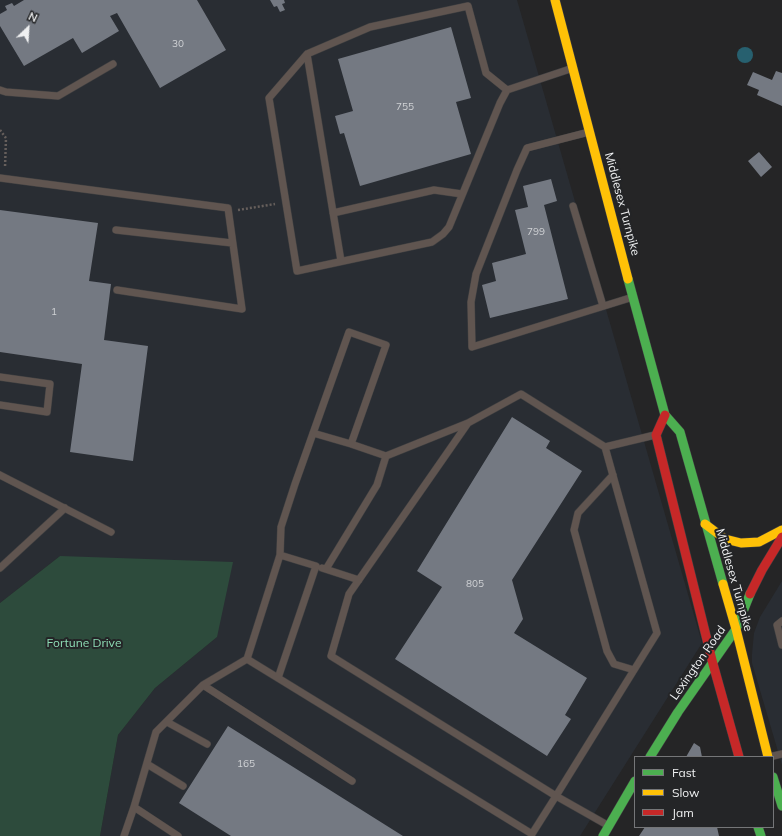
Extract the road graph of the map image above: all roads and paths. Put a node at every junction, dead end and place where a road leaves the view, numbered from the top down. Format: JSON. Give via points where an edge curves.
{"nodes":[{"id":1,"x":555,"y":0,"type":"edge"},
{"id":2,"x":307,"y":54,"type":"junction"},
{"id":3,"x":113,"y":64,"type":"dead end"},
{"id":4,"x":573,"y":68,"type":"junction"},
{"id":5,"x":0,"y":90,"type":"edge"},
{"id":6,"x":507,"y":90,"type":"junction"},
{"id":7,"x":0,"y":130,"type":"edge"},
{"id":8,"x":590,"y":132,"type":"junction"},
{"id":9,"x":3,"y":178,"type":"edge"},
{"id":10,"x":462,"y":194,"type":"junction"},
{"id":11,"x":286,"y":202,"type":"junction"},
{"id":12,"x":573,"y":206,"type":"dead end"},
{"id":13,"x":228,"y":213,"type":"junction"},
{"id":14,"x":333,"y":213,"type":"junction"},
{"id":15,"x":116,"y":230,"type":"dead end"},
{"id":16,"x":232,"y":243,"type":"junction"},
{"id":17,"x":341,"y":261,"type":"junction"},
{"id":18,"x":117,"y":290,"type":"dead end"},
{"id":19,"x":633,"y":297,"type":"junction"},
{"id":20,"x":603,"y":306,"type":"junction"},
{"id":21,"x":0,"y":377,"type":"edge"},
{"id":22,"x":0,"y":405,"type":"edge"},
{"id":23,"x":665,"y":415,"type":"junction"},
{"id":24,"x":468,"y":423,"type":"junction"},
{"id":25,"x":313,"y":433,"type":"junction"},
{"id":26,"x":656,"y":435,"type":"junction"},
{"id":27,"x":351,"y":444,"type":"junction"},
{"id":28,"x":605,"y":447,"type":"junction"},
{"id":29,"x":386,"y":456,"type":"junction"},
{"id":30,"x":0,"y":475,"type":"edge"},
{"id":31,"x":612,"y":475,"type":"junction"},
{"id":32,"x":65,"y":508,"type":"junction"},
{"id":33,"x":705,"y":524,"type":"junction"},
{"id":34,"x":782,"y":530,"type":"edge"},
{"id":35,"x":111,"y":532,"type":"dead end"},
{"id":36,"x":782,"y":537,"type":"edge"},
{"id":37,"x":280,"y":555,"type":"junction"},
{"id":38,"x":316,"y":566,"type":"junction"},
{"id":39,"x":0,"y":568,"type":"edge"},
{"id":40,"x":326,"y":569,"type":"junction"},
{"id":41,"x":358,"y":580,"type":"junction"},
{"id":42,"x":782,"y":621,"type":"edge"},
{"id":43,"x":736,"y":629,"type":"junction"},
{"id":44,"x":782,"y":645,"type":"edge"},
{"id":45,"x":247,"y":659,"type":"junction"},
{"id":46,"x":713,"y":664,"type":"junction"},
{"id":47,"x":634,"y":670,"type":"junction"},
{"id":48,"x":278,"y":678,"type":"junction"},
{"id":49,"x":203,"y":685,"type":"junction"},
{"id":50,"x":167,"y":722,"type":"junction"},
{"id":51,"x":207,"y":744,"type":"dead end"},
{"id":52,"x":651,"y":756,"type":"edge"},
{"id":53,"x":739,"y":756,"type":"edge"},
{"id":54,"x":768,"y":756,"type":"edge"},
{"id":55,"x":147,"y":764,"type":"junction"},
{"id":56,"x":774,"y":780,"type":"edge"},
{"id":57,"x":352,"y":781,"type":"dead end"},
{"id":58,"x":634,"y":783,"type":"edge"},
{"id":59,"x":183,"y":786,"type":"dead end"},
{"id":60,"x":556,"y":796,"type":"junction"},
{"id":61,"x":782,"y":806,"type":"edge"},
{"id":62,"x":134,"y":808,"type":"junction"},
{"id":63,"x":609,"y":826,"type":"junction"},
{"id":64,"x":124,"y":836,"type":"edge"},
{"id":65,"x":178,"y":836,"type":"edge"},
{"id":66,"x":603,"y":836,"type":"edge"}],
"edges":[{"from":1,"to":4,"type":"main road","name":"Middlesex Turnpike"},
{"from":2,"to":6,"type":"lane","via":[[370,27],[468,6],[486,73]]},
{"from":2,"to":11,"type":"lane","via":[[269,98]]},
{"from":2,"to":14,"type":"lane"},
{"from":3,"to":5,"type":"lane","via":[[58,96]]},
{"from":4,"to":6,"type":"lane"},
{"from":4,"to":8,"type":"main road","name":"Middlesex Turnpike"},
{"from":6,"to":10,"type":"lane"},
{"from":7,"to":9,"type":"path","via":[[6,138]]},
{"from":8,"to":19,"type":"main road","name":"Middlesex Turnpike"},
{"from":8,"to":20,"type":"lane","via":[[528,148],[476,274],[471,302],[472,347]]},
{"from":9,"to":13,"type":"lane","via":[[228,208]]},
{"from":10,"to":14,"type":"lane","via":[[434,190]]},
{"from":10,"to":17,"type":"lane","via":[[449,227],[432,242]]},
{"from":11,"to":13,"type":"path","via":[[243,208]]},
{"from":11,"to":17,"type":"lane","via":[[297,270]]},
{"from":12,"to":20,"type":"lane"},
{"from":13,"to":16,"type":"lane"},
{"from":14,"to":17,"type":"lane"},
{"from":15,"to":16,"type":"lane"},
{"from":16,"to":18,"type":"lane","via":[[242,309]]},
{"from":19,"to":20,"type":"lane"},
{"from":19,"to":23,"type":"main road","name":"Middlesex Turnpike"},
{"from":21,"to":22,"type":"lane","via":[[50,384],[47,412]]},
{"from":23,"to":26,"type":"main road"},
{"from":23,"to":33,"type":"main road","name":"Middlesex Turnpike","via":[[680,432]]},
{"from":24,"to":28,"type":"lane","via":[[521,394]]},
{"from":24,"to":29,"type":"lane"},
{"from":24,"to":41,"type":"lane"},
{"from":25,"to":27,"type":"lane"},
{"from":25,"to":27,"type":"lane","via":[[349,332],[386,345]]},
{"from":25,"to":37,"type":"lane","via":[[281,527]]},
{"from":26,"to":28,"type":"lane"},
{"from":26,"to":46,"type":"main road"},
{"from":27,"to":29,"type":"lane"},
{"from":28,"to":31,"type":"lane"},
{"from":29,"to":40,"type":"lane","via":[[377,485]]},
{"from":30,"to":32,"type":"lane"},
{"from":31,"to":47,"type":"lane","via":[[657,633]]},
{"from":31,"to":47,"type":"lane","via":[[578,513],[574,530],[607,651],[614,664]]},
{"from":32,"to":35,"type":"lane"},
{"from":32,"to":39,"type":"lane"},
{"from":33,"to":34,"type":"main road","via":[[725,538],[741,543],[760,542]]},
{"from":33,"to":43,"type":"main road","name":"Middlesex Turnpike"},
{"from":36,"to":43,"type":"main road","name":"Lexington Road","via":[[750,593]]},
{"from":37,"to":38,"type":"lane"},
{"from":37,"to":45,"type":"lane"},
{"from":38,"to":40,"type":"lane"},
{"from":38,"to":48,"type":"lane"},
{"from":40,"to":41,"type":"lane"},
{"from":41,"to":60,"type":"lane","via":[[349,594],[331,656]]},
{"from":42,"to":44,"type":"lane","via":[[777,625]]},
{"from":43,"to":46,"type":"main road","name":"Lexington Road"},
{"from":43,"to":54,"type":"main road","name":"Middlesex Turnpike"},
{"from":45,"to":48,"type":"lane"},
{"from":45,"to":49,"type":"lane"},
{"from":46,"to":52,"type":"main road","name":"Lexington Road","via":[[690,693]]},
{"from":46,"to":53,"type":"main road"},
{"from":47,"to":60,"type":"lane"},
{"from":48,"to":60,"type":"lane","via":[[532,834]]},
{"from":49,"to":50,"type":"lane"},
{"from":49,"to":57,"type":"lane"},
{"from":50,"to":51,"type":"lane"},
{"from":50,"to":55,"type":"lane","via":[[156,732]]},
{"from":55,"to":59,"type":"lane"},
{"from":55,"to":62,"type":"lane"},
{"from":56,"to":61,"type":"main road"},
{"from":58,"to":63,"type":"main road"},
{"from":60,"to":63,"type":"lane"},
{"from":62,"to":64,"type":"lane"},
{"from":62,"to":65,"type":"lane"},
{"from":63,"to":66,"type":"main road"}]}
